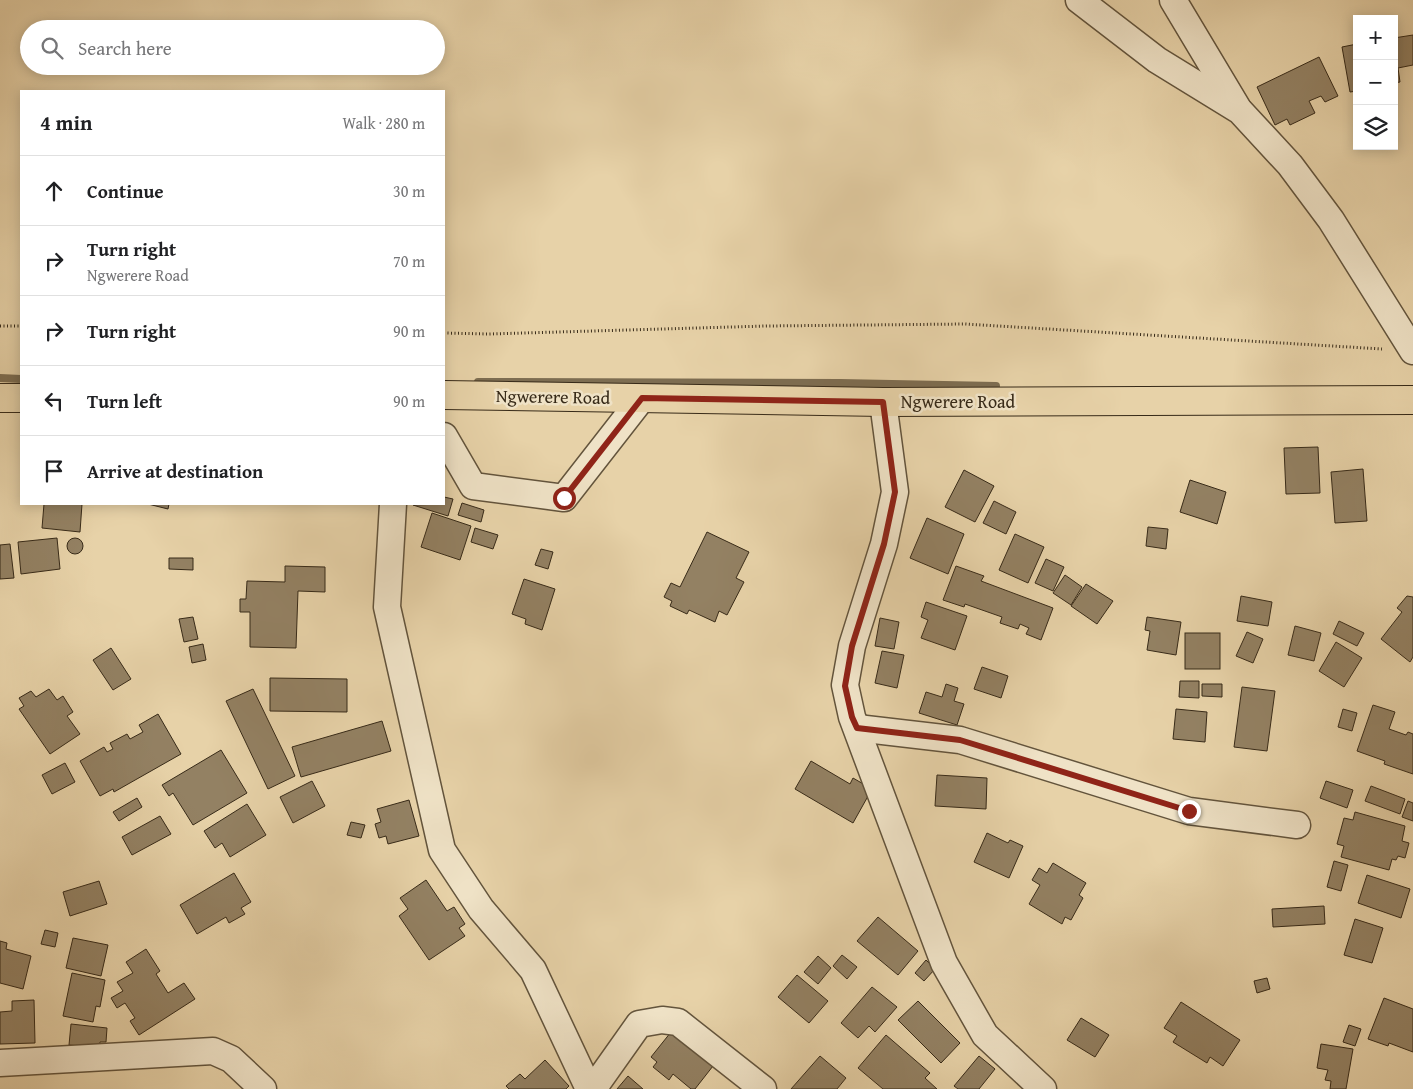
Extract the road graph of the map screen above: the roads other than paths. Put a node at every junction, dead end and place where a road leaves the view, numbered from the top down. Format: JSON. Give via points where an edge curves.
{"nodes":[{"id":1,"x":1079,"y":0,"type":"edge"},
{"id":2,"x":1173,"y":0,"type":"edge"},
{"id":3,"x":1240,"y":111,"type":"junction"},
{"id":4,"x":1412,"y":350,"type":"edge"},
{"id":5,"x":445,"y":395,"type":"edge"},
{"id":6,"x":0,"y":398,"type":"edge"},
{"id":7,"x":20,"y":398,"type":"edge"},
{"id":8,"x":642,"y":398,"type":"junction"},
{"id":9,"x":1413,"y":400,"type":"edge"},
{"id":10,"x":883,"y":402,"type":"junction"},
{"id":11,"x":445,"y":438,"type":"edge"},
{"id":12,"x":392,"y":505,"type":"edge"},
{"id":13,"x":857,"y":728,"type":"junction"},
{"id":14,"x":1297,"y":825,"type":"dead end"},
{"id":15,"x":0,"y":1063,"type":"edge"},
{"id":16,"x":263,"y":1089,"type":"edge"},
{"id":17,"x":591,"y":1089,"type":"edge"},
{"id":18,"x":763,"y":1089,"type":"edge"},
{"id":19,"x":1043,"y":1089,"type":"edge"}],
"edges":[{"from":1,"to":3,"type":"street","via":[[1156,60]]},
{"from":2,"to":3,"type":"street"},
{"from":3,"to":4,"type":"street","via":[[1290,165],[1331,220]]},
{"from":5,"to":8,"type":"main road","name":"Ngwerere Road"},
{"from":6,"to":7,"type":"main road"},
{"from":8,"to":10,"type":"main road","name":"Ngwerere Road"},
{"from":8,"to":11,"type":"street","via":[[564,498],[473,486]]},
{"from":9,"to":10,"type":"main road","name":"Ngwerere Road"},
{"from":10,"to":13,"type":"street","via":[[895,492],[884,544],[852,646],[845,686]]},
{"from":12,"to":17,"type":"street","via":[[388,607],[442,850],[481,909],[533,970]]},
{"from":13,"to":14,"type":"street","via":[[960,740],[1189,811]]},
{"from":13,"to":19,"type":"street","via":[[944,963],[985,1035]]},
{"from":15,"to":16,"type":"street","via":[[213,1051],[231,1059]]},
{"from":17,"to":18,"type":"street","via":[[640,1024],[662,1020],[678,1022]]}]}
